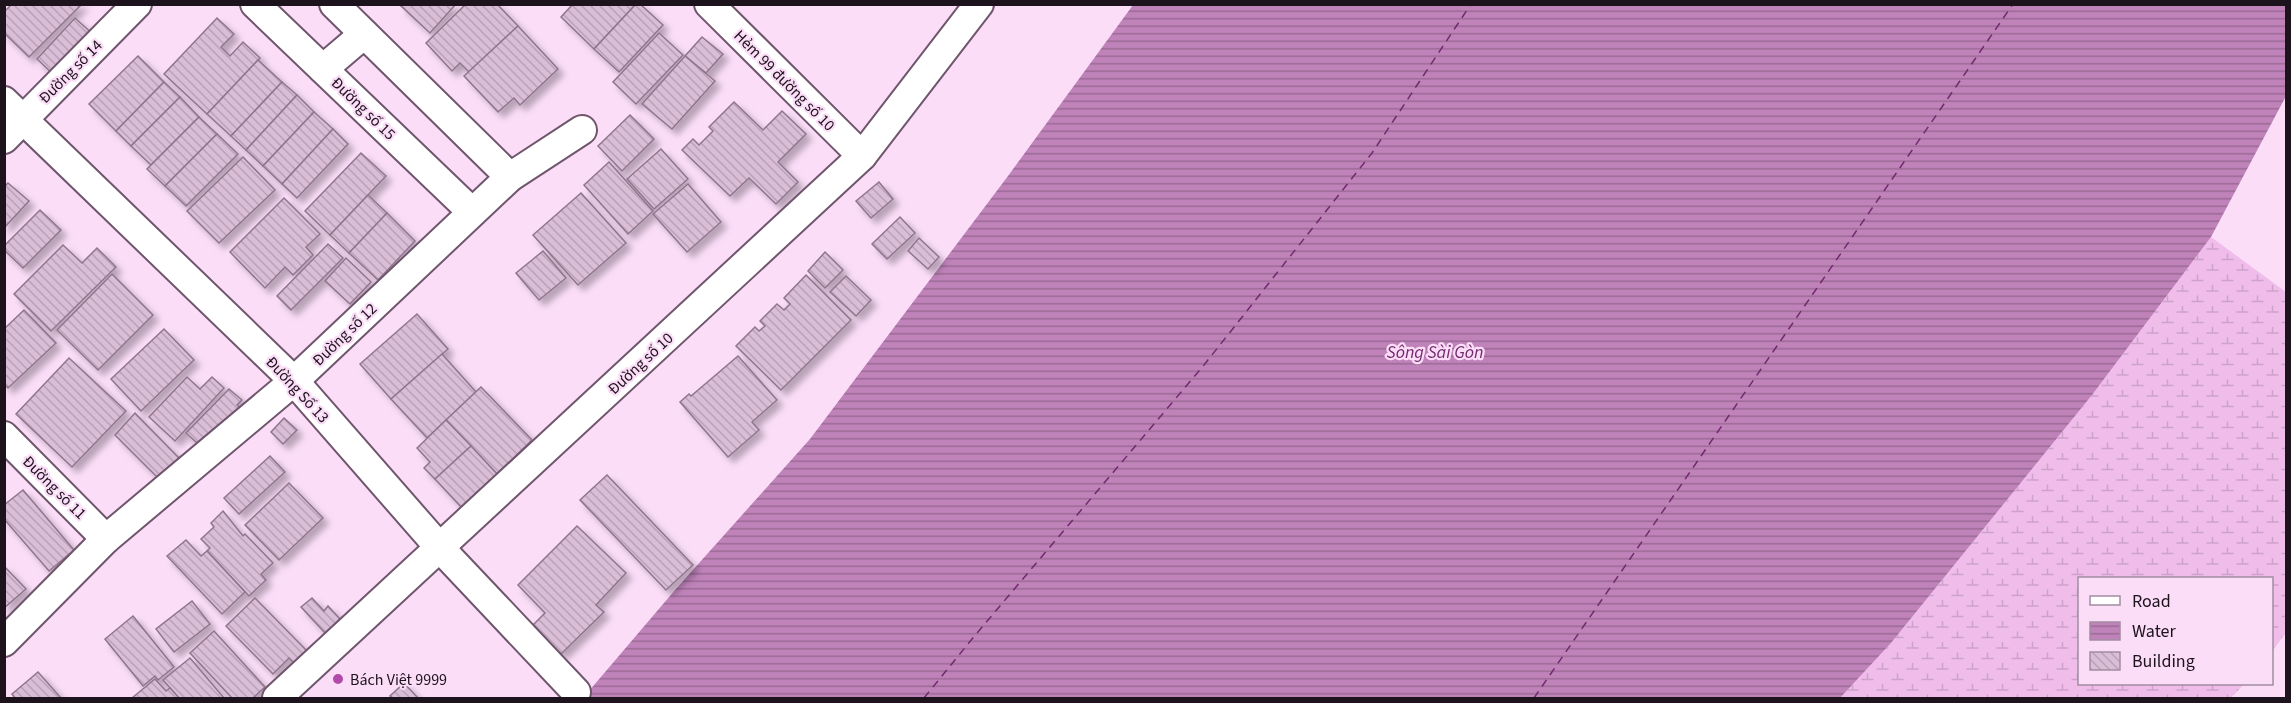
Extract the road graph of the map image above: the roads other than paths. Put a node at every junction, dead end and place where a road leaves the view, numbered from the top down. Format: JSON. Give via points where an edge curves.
{"nodes":[{"id":1,"x":137,"y":4,"type":"edge"},
{"id":2,"x":255,"y":4,"type":"edge"},
{"id":3,"x":334,"y":4,"type":"edge"},
{"id":4,"x":709,"y":4,"type":"edge"},
{"id":5,"x":979,"y":4,"type":"edge"},
{"id":6,"x":364,"y":34,"type":"junction"},
{"id":7,"x":323,"y":69,"type":"junction"},
{"id":8,"x":14,"y":109,"type":"edge"},
{"id":9,"x":582,"y":130,"type":"dead end"},
{"id":10,"x":4,"y":139,"type":"edge"},
{"id":11,"x":862,"y":156,"type":"junction"},
{"id":12,"x":510,"y":177,"type":"junction"},
{"id":13,"x":472,"y":212,"type":"junction"},
{"id":14,"x":294,"y":381,"type":"junction"},
{"id":15,"x":4,"y":436,"type":"edge"},
{"id":16,"x":106,"y":539,"type":"junction"},
{"id":17,"x":440,"y":548,"type":"junction"},
{"id":18,"x":4,"y":642,"type":"edge"},
{"id":19,"x":576,"y":692,"type":"dead end"},
{"id":20,"x":277,"y":699,"type":"edge"}],
"edges":[{"from":1,"to":8,"type":"street","name":"Đường số 14"},
{"from":2,"to":7,"type":"street","name":"Đường số 15"},
{"from":3,"to":6,"type":"street"},
{"from":4,"to":11,"type":"street","name":"Hẻm 99 đường số 10"},
{"from":5,"to":11,"type":"street","name":"Đường số 10"},
{"from":6,"to":7,"type":"street"},
{"from":6,"to":12,"type":"street"},
{"from":7,"to":13,"type":"street","name":"Đường số 15"},
{"from":8,"to":10,"type":"street","name":"Đường số 14"},
{"from":8,"to":14,"type":"street","name":"Đường Số 13"},
{"from":9,"to":12,"type":"street","name":"Đường số 12"},
{"from":11,"to":17,"type":"street","name":"Đường số 10"},
{"from":12,"to":13,"type":"street","name":"Đường số 12"},
{"from":13,"to":14,"type":"street","name":"Đường số 12"},
{"from":14,"to":16,"type":"street","name":"Đường số 12"},
{"from":14,"to":17,"type":"street","name":"Đường Số 13"},
{"from":15,"to":16,"type":"street","name":"Đường số 11"},
{"from":16,"to":18,"type":"street","name":"Đường số 12"},
{"from":17,"to":19,"type":"street","name":"Đường Số 13"},
{"from":17,"to":20,"type":"street","name":"Đường số 10"}]}
